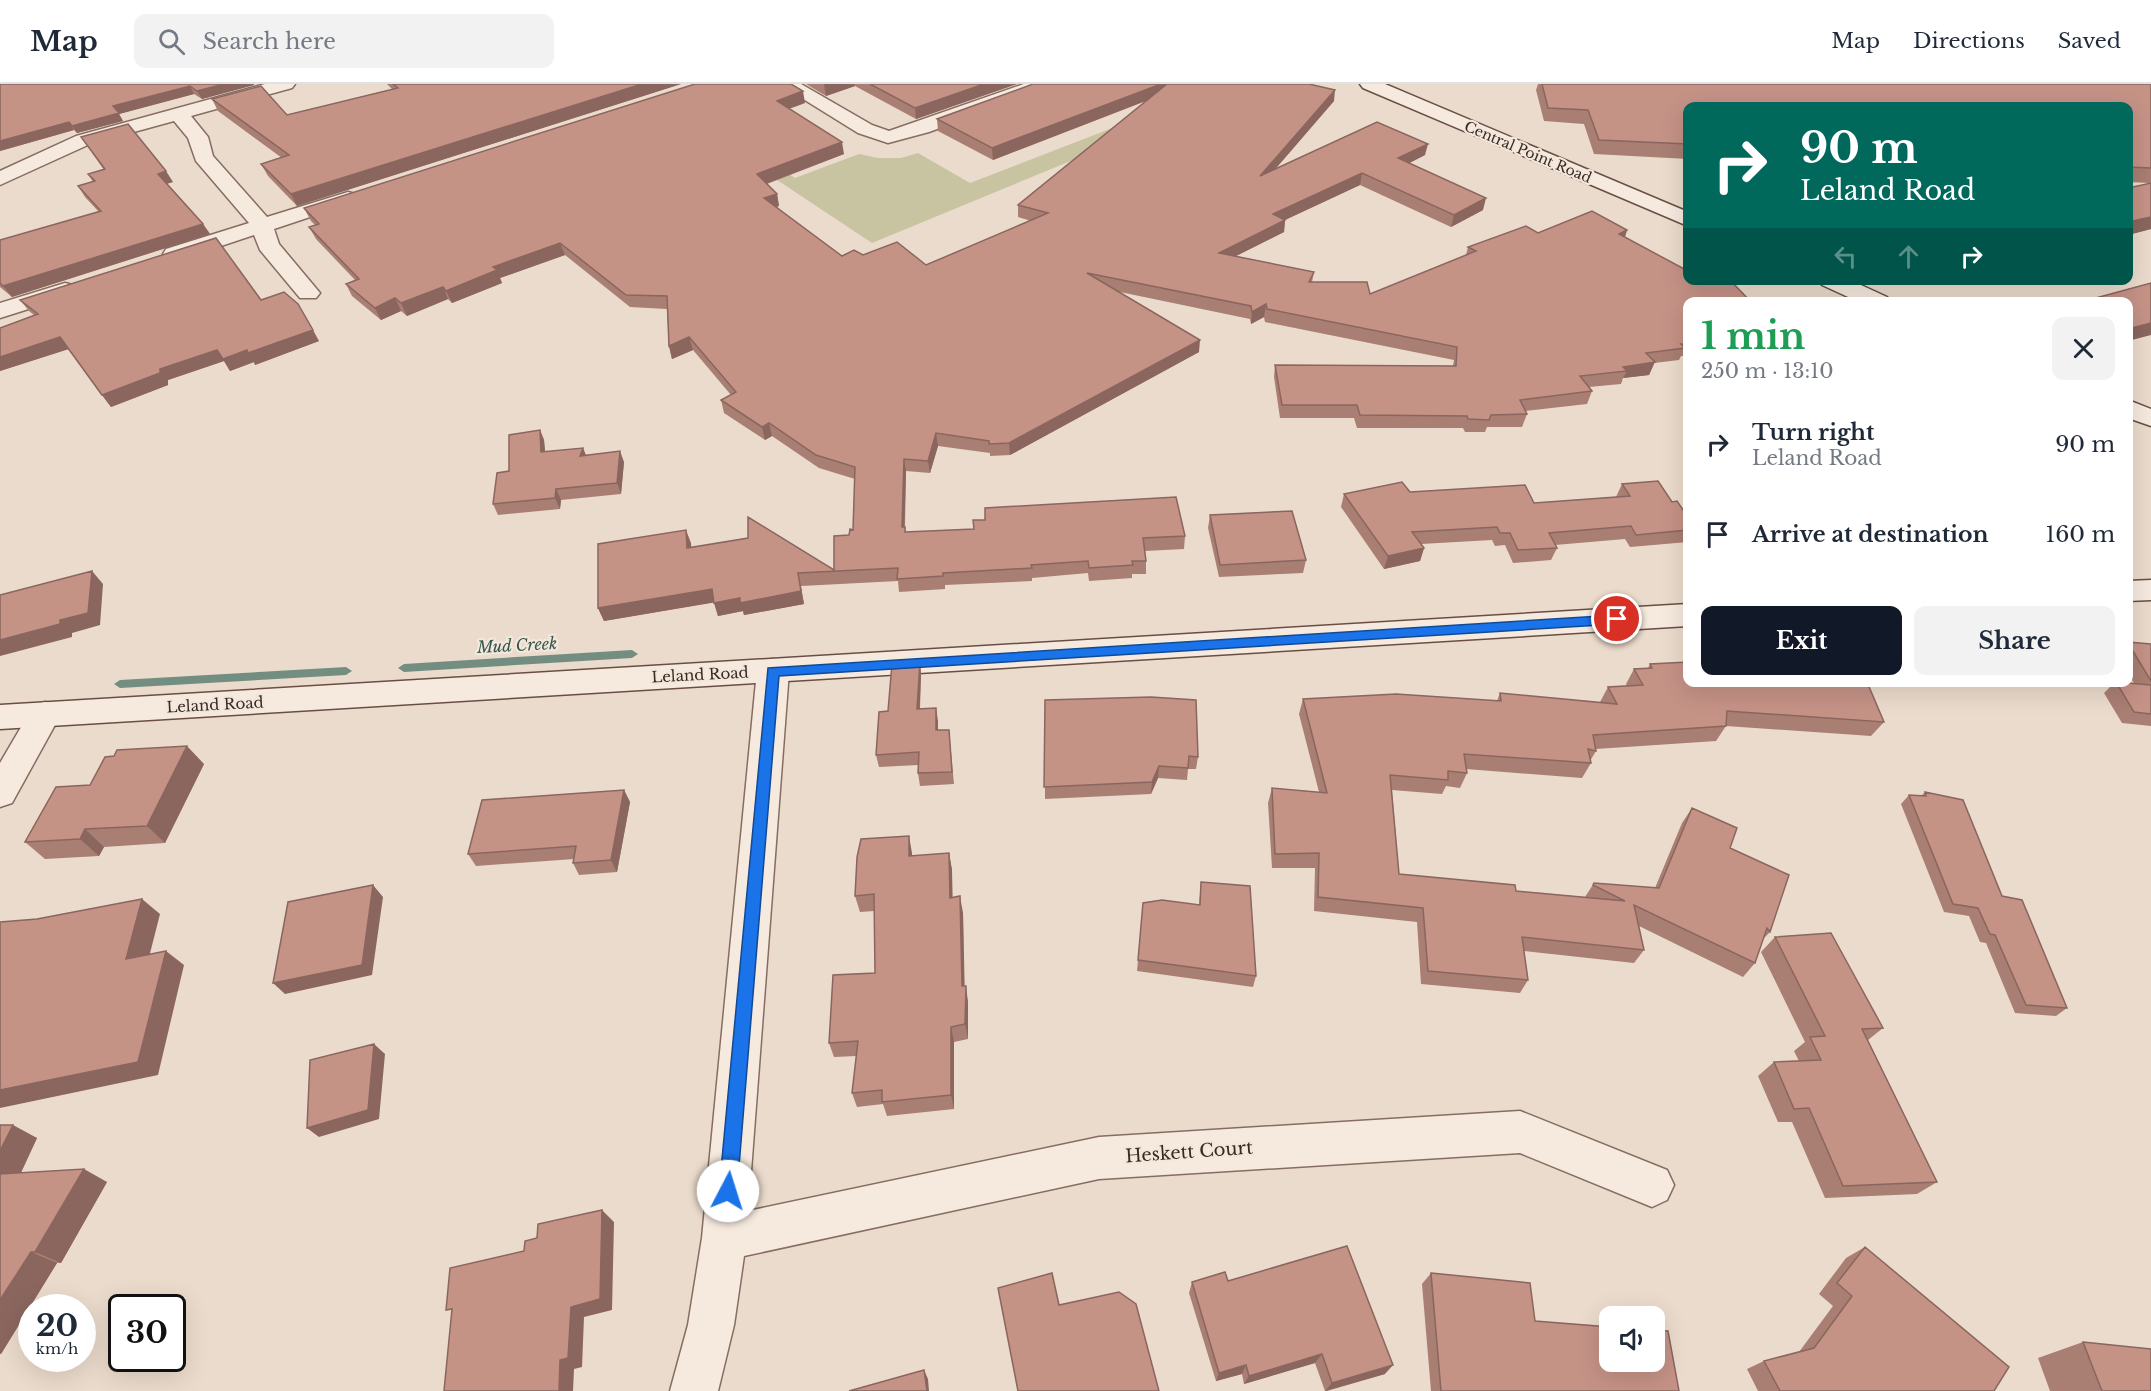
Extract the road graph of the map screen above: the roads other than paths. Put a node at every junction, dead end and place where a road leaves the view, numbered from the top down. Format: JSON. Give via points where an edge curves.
{"nodes":[{"id":1,"x":286,"y":84,"type":"edge"},
{"id":2,"x":788,"y":84,"type":"edge"},
{"id":3,"x":1041,"y":84,"type":"edge"},
{"id":4,"x":1369,"y":84,"type":"edge"},
{"id":5,"x":179,"y":114,"type":"junction"},
{"id":6,"x":0,"y":179,"type":"edge"},
{"id":7,"x":365,"y":193,"type":"edge"},
{"id":8,"x":1683,"y":218,"type":"edge"},
{"id":9,"x":262,"y":225,"type":"junction"},
{"id":10,"x":160,"y":259,"type":"edge"},
{"id":11,"x":80,"y":285,"type":"edge"},
{"id":12,"x":1841,"y":285,"type":"edge"},
{"id":13,"x":308,"y":293,"type":"dead end"},
{"id":14,"x":1869,"y":297,"type":"edge"},
{"id":15,"x":0,"y":311,"type":"edge"},
{"id":16,"x":2133,"y":410,"type":"edge"},
{"id":17,"x":2151,"y":418,"type":"edge"},
{"id":18,"x":2151,"y":590,"type":"edge"},
{"id":19,"x":2133,"y":591,"type":"edge"},
{"id":20,"x":1683,"y":615,"type":"edge"},
{"id":21,"x":773,"y":671,"type":"junction"},
{"id":22,"x":45,"y":714,"type":"junction"},
{"id":23,"x":0,"y":717,"type":"edge"},
{"id":24,"x":0,"y":793,"type":"edge"},
{"id":25,"x":1652,"y":1185,"type":"dead end"},
{"id":26,"x":724,"y":1238,"type":"junction"},
{"id":27,"x":694,"y":1391,"type":"edge"}],
"edges":[{"from":1,"to":5,"type":"street"},
{"from":2,"to":3,"type":"street","via":[[865,129],[888,137]]},
{"from":4,"to":8,"type":"street","name":"Central Point Road"},
{"from":5,"to":6,"type":"street","via":[[83,140]]},
{"from":5,"to":9,"type":"street","via":[[198,137],[203,158]]},
{"from":7,"to":9,"type":"street"},
{"from":9,"to":10,"type":"street"},
{"from":9,"to":13,"type":"street","via":[[268,245]]},
{"from":11,"to":15,"type":"street"},
{"from":12,"to":14,"type":"street"},
{"from":16,"to":17,"type":"street"},
{"from":18,"to":19,"type":"street"},
{"from":20,"to":21,"type":"street","name":"Leland Road"},
{"from":21,"to":22,"type":"street","name":"Leland Road"},
{"from":21,"to":26,"type":"street"},
{"from":22,"to":23,"type":"street","name":"Leland Road"},
{"from":22,"to":24,"type":"street"},
{"from":25,"to":26,"type":"street","name":"Heskett Court","via":[[1520,1132],[1099,1158]]},
{"from":26,"to":27,"type":"street","via":[[711,1324]]}]}
